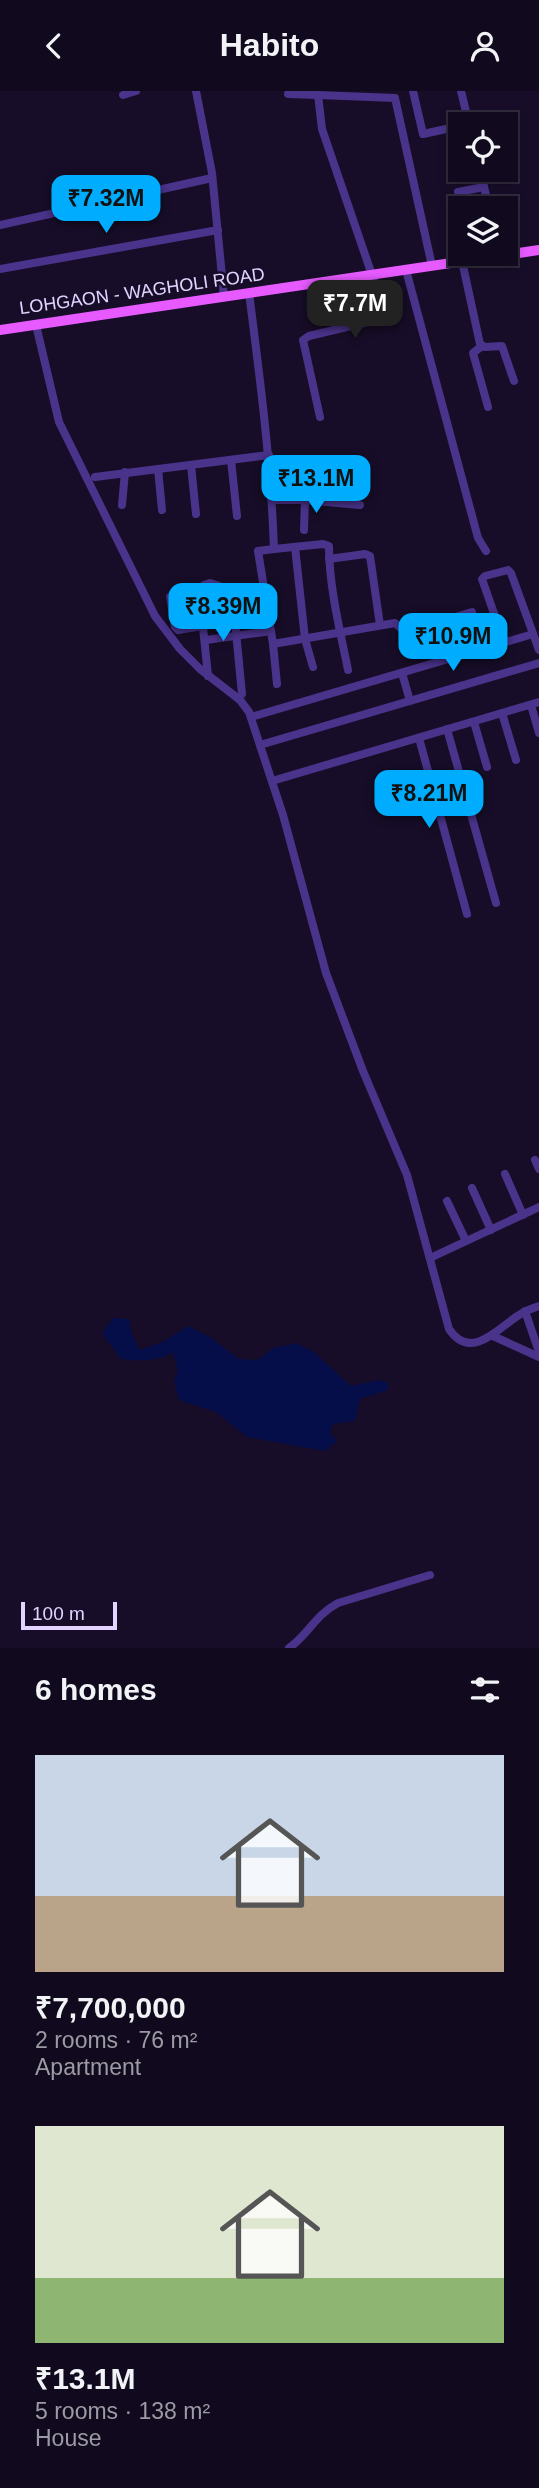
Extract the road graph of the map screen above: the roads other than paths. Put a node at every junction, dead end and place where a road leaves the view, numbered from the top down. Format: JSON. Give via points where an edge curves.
{"nodes":[{"id":1,"x":136,"y":91,"type":"edge"},
{"id":2,"x":196,"y":91,"type":"edge"},
{"id":3,"x":414,"y":91,"type":"edge"},
{"id":4,"x":461,"y":91,"type":"edge"},
{"id":5,"x":303,"y":93,"type":"edge"},
{"id":6,"x":340,"y":93,"type":"edge"},
{"id":7,"x":288,"y":94,"type":"dead end"},
{"id":8,"x":371,"y":94,"type":"edge"},
{"id":9,"x":123,"y":95,"type":"dead end"},
{"id":10,"x":318,"y":95,"type":"junction"},
{"id":11,"x":466,"y":112,"type":"edge"},
{"id":12,"x":448,"y":129,"type":"edge"},
{"id":13,"x":212,"y":178,"type":"junction"},
{"id":14,"x":483,"y":182,"type":"edge"},
{"id":15,"x":484,"y":187,"type":"junction"},
{"id":16,"x":458,"y":192,"type":"dead end"},
{"id":17,"x":486,"y":196,"type":"edge"},
{"id":18,"x":0,"y":225,"type":"edge"},
{"id":19,"x":218,"y":230,"type":"junction"},
{"id":20,"x":539,"y":250,"type":"edge"},
{"id":21,"x":518,"y":253,"type":"edge"},
{"id":22,"x":448,"y":263,"type":"edge"},
{"id":23,"x":432,"y":266,"type":"junction"},
{"id":24,"x":463,"y":266,"type":"edge"},
{"id":25,"x":0,"y":269,"type":"edge"},
{"id":26,"x":406,"y":269,"type":"junction"},
{"id":27,"x":371,"y":275,"type":"junction"},
{"id":28,"x":249,"y":293,"type":"junction"},
{"id":29,"x":224,"y":297,"type":"junction"},
{"id":30,"x":36,"y":325,"type":"junction"},
{"id":31,"x":0,"y":330,"type":"edge"},
{"id":32,"x":482,"y":346,"type":"junction"},
{"id":33,"x":514,"y":381,"type":"dead end"},
{"id":34,"x":488,"y":407,"type":"dead end"},
{"id":35,"x":320,"y":417,"type":"dead end"},
{"id":36,"x":270,"y":455,"type":"junction"},
{"id":37,"x":231,"y":460,"type":"junction"},
{"id":38,"x":191,"y":465,"type":"junction"},
{"id":39,"x":158,"y":469,"type":"junction"},
{"id":40,"x":125,"y":473,"type":"junction"},
{"id":41,"x":95,"y":477,"type":"dead end"},
{"id":42,"x":273,"y":500,"type":"junction"},
{"id":43,"x":305,"y":500,"type":"junction"},
{"id":44,"x":122,"y":505,"type":"dead end"},
{"id":45,"x":360,"y":505,"type":"dead end"},
{"id":46,"x":162,"y":510,"type":"dead end"},
{"id":47,"x":197,"y":514,"type":"dead end"},
{"id":48,"x":237,"y":516,"type":"dead end"},
{"id":49,"x":304,"y":530,"type":"dead end"},
{"id":50,"x":295,"y":547,"type":"junction"},
{"id":51,"x":274,"y":548,"type":"junction"},
{"id":52,"x":486,"y":551,"type":"dead end"},
{"id":53,"x":329,"y":559,"type":"junction"},
{"id":54,"x":232,"y":591,"type":"junction"},
{"id":55,"x":170,"y":597,"type":"dead end"},
{"id":56,"x":266,"y":601,"type":"junction"},
{"id":57,"x":472,"y":612,"type":"dead end"},
{"id":58,"x":380,"y":625,"type":"junction"},
{"id":59,"x":203,"y":626,"type":"junction"},
{"id":60,"x":271,"y":631,"type":"junction"},
{"id":61,"x":340,"y":633,"type":"junction"},
{"id":62,"x":533,"y":634,"type":"junction"},
{"id":63,"x":236,"y":635,"type":"junction"},
{"id":64,"x":305,"y":639,"type":"junction"},
{"id":65,"x":206,"y":640,"type":"junction"},
{"id":66,"x":504,"y":642,"type":"junction"},
{"id":67,"x":273,"y":644,"type":"junction"},
{"id":68,"x":539,"y":650,"type":"edge"},
{"id":69,"x":539,"y":663,"type":"edge"},
{"id":70,"x":313,"y":667,"type":"dead end"},
{"id":71,"x":348,"y":670,"type":"dead end"},
{"id":72,"x":402,"y":673,"type":"junction"},
{"id":73,"x":208,"y":676,"type":"junction"},
{"id":74,"x":276,"y":684,"type":"dead end"},
{"id":75,"x":242,"y":694,"type":"dead end"},
{"id":76,"x":410,"y":701,"type":"junction"},
{"id":77,"x":535,"y":703,"type":"edge"},
{"id":78,"x":502,"y":713,"type":"junction"},
{"id":79,"x":251,"y":717,"type":"junction"},
{"id":80,"x":474,"y":722,"type":"junction"},
{"id":81,"x":447,"y":729,"type":"junction"},
{"id":82,"x":539,"y":733,"type":"edge"},
{"id":83,"x":419,"y":738,"type":"junction"},
{"id":84,"x":260,"y":745,"type":"junction"},
{"id":85,"x":516,"y":760,"type":"dead end"},
{"id":86,"x":487,"y":767,"type":"dead end"},
{"id":87,"x":272,"y":781,"type":"junction"},
{"id":88,"x":496,"y":903,"type":"dead end"},
{"id":89,"x":467,"y":913,"type":"dead end"},
{"id":90,"x":535,"y":1160,"type":"dead end"},
{"id":91,"x":539,"y":1169,"type":"edge"},
{"id":92,"x":505,"y":1174,"type":"dead end"},
{"id":93,"x":472,"y":1188,"type":"dead end"},
{"id":94,"x":447,"y":1201,"type":"dead end"},
{"id":95,"x":539,"y":1207,"type":"edge"},
{"id":96,"x":523,"y":1215,"type":"junction"},
{"id":97,"x":491,"y":1230,"type":"junction"},
{"id":98,"x":466,"y":1241,"type":"junction"},
{"id":99,"x":430,"y":1258,"type":"junction"},
{"id":100,"x":539,"y":1305,"type":"edge"},
{"id":101,"x":525,"y":1311,"type":"junction"},
{"id":102,"x":492,"y":1336,"type":"junction"},
{"id":103,"x":539,"y":1352,"type":"edge"},
{"id":104,"x":539,"y":1357,"type":"edge"},
{"id":105,"x":430,"y":1575,"type":"dead end"},
{"id":106,"x":289,"y":1648,"type":"edge"}],
"edges":[{"from":1,"to":9,"type":"street"},
{"from":2,"to":13,"type":"street"},
{"from":3,"to":12,"type":"street","via":[[423,134]]},
{"from":4,"to":11,"type":"street"},
{"from":5,"to":7,"type":"street"},
{"from":5,"to":10,"type":"street"},
{"from":6,"to":8,"type":"street"},
{"from":6,"to":10,"type":"street"},
{"from":8,"to":23,"type":"street","via":[[395,98]]},
{"from":10,"to":27,"type":"street","via":[[322,129]]},
{"from":13,"to":18,"type":"street"},
{"from":13,"to":19,"type":"street"},
{"from":14,"to":15,"type":"street"},
{"from":15,"to":16,"type":"street"},
{"from":15,"to":17,"type":"street"},
{"from":19,"to":25,"type":"street"},
{"from":19,"to":29,"type":"street"},
{"from":20,"to":21,"type":"main road","name":"LOHGAON - WAGHOLI ROAD"},
{"from":22,"to":23,"type":"main road","name":"LOHGAON - WAGHOLI ROAD"},
{"from":23,"to":26,"type":"main road","name":"LOHGAON - WAGHOLI ROAD"},
{"from":24,"to":32,"type":"street"},
{"from":26,"to":27,"type":"main road","name":"LOHGAON - WAGHOLI ROAD"},
{"from":26,"to":52,"type":"street","via":[[478,538]]},
{"from":27,"to":28,"type":"main road","name":"LOHGAON - WAGHOLI ROAD"},
{"from":27,"to":35,"type":"street","via":[[385,310],[383,317],[303,340]]},
{"from":28,"to":29,"type":"main road","name":"LOHGAON - WAGHOLI ROAD"},
{"from":28,"to":36,"type":"street"},
{"from":29,"to":30,"type":"main road","name":"LOHGAON - WAGHOLI ROAD"},
{"from":30,"to":31,"type":"main road","name":"LOHGAON - WAGHOLI ROAD"},
{"from":30,"to":73,"type":"street","via":[[55,410],[75,455],[155,616]]},
{"from":32,"to":33,"type":"street","via":[[502,346]]},
{"from":32,"to":34,"type":"street","via":[[473,353]]},
{"from":36,"to":37,"type":"street"},
{"from":36,"to":42,"type":"street"},
{"from":37,"to":38,"type":"street"},
{"from":37,"to":48,"type":"street"},
{"from":38,"to":39,"type":"street"},
{"from":38,"to":47,"type":"street"},
{"from":39,"to":40,"type":"street"},
{"from":39,"to":46,"type":"street"},
{"from":40,"to":41,"type":"street"},
{"from":40,"to":44,"type":"street"},
{"from":42,"to":43,"type":"street"},
{"from":42,"to":51,"type":"street"},
{"from":43,"to":45,"type":"street"},
{"from":43,"to":49,"type":"street"},
{"from":50,"to":51,"type":"street"},
{"from":50,"to":53,"type":"street","via":[[327,544]]},
{"from":50,"to":64,"type":"street"},
{"from":51,"to":56,"type":"street","via":[[258,551]]},
{"from":53,"to":58,"type":"street","via":[[370,556]]},
{"from":53,"to":61,"type":"street"},
{"from":54,"to":56,"type":"street"},
{"from":54,"to":59,"type":"street","via":[[204,585],[200,598]]},
{"from":54,"to":63,"type":"street"},
{"from":55,"to":59,"type":"street","via":[[177,630]]},
{"from":56,"to":60,"type":"street"},
{"from":57,"to":58,"type":"street","via":[[405,632],[398,624]]},
{"from":58,"to":61,"type":"street"},
{"from":59,"to":65,"type":"street"},
{"from":60,"to":63,"type":"street"},
{"from":60,"to":67,"type":"street"},
{"from":61,"to":64,"type":"street"},
{"from":61,"to":71,"type":"street"},
{"from":62,"to":66,"type":"street"},
{"from":62,"to":66,"type":"street","via":[[510,571],[485,576],[483,583]]},
{"from":62,"to":68,"type":"street"},
{"from":63,"to":65,"type":"street"},
{"from":63,"to":75,"type":"street"},
{"from":64,"to":67,"type":"street"},
{"from":64,"to":70,"type":"street"},
{"from":65,"to":73,"type":"street"},
{"from":66,"to":72,"type":"street"},
{"from":67,"to":74,"type":"street"},
{"from":69,"to":76,"type":"street"},
{"from":72,"to":76,"type":"street"},
{"from":72,"to":79,"type":"street"},
{"from":73,"to":79,"type":"street","via":[[240,701]]},
{"from":76,"to":84,"type":"street"},
{"from":77,"to":78,"type":"street"},
{"from":77,"to":82,"type":"street"},
{"from":78,"to":80,"type":"street"},
{"from":78,"to":85,"type":"street"},
{"from":79,"to":84,"type":"street"},
{"from":80,"to":81,"type":"street"},
{"from":80,"to":86,"type":"street"},
{"from":81,"to":83,"type":"street"},
{"from":81,"to":88,"type":"street"},
{"from":83,"to":87,"type":"street"},
{"from":83,"to":89,"type":"street"},
{"from":84,"to":87,"type":"street"},
{"from":87,"to":99,"type":"street","via":[[326,973],[407,1175]]},
{"from":90,"to":91,"type":"street"},
{"from":92,"to":96,"type":"street"},
{"from":93,"to":97,"type":"street"},
{"from":94,"to":98,"type":"street"},
{"from":95,"to":96,"type":"street"},
{"from":96,"to":97,"type":"street"},
{"from":97,"to":98,"type":"street"},
{"from":98,"to":99,"type":"street"},
{"from":99,"to":102,"type":"street","via":[[453,1335],[474,1342]]},
{"from":100,"to":101,"type":"street"},
{"from":101,"to":102,"type":"street"},
{"from":101,"to":103,"type":"street"},
{"from":102,"to":104,"type":"street"},
{"from":105,"to":106,"type":"street","via":[[338,1603],[325,1610]]}]}
